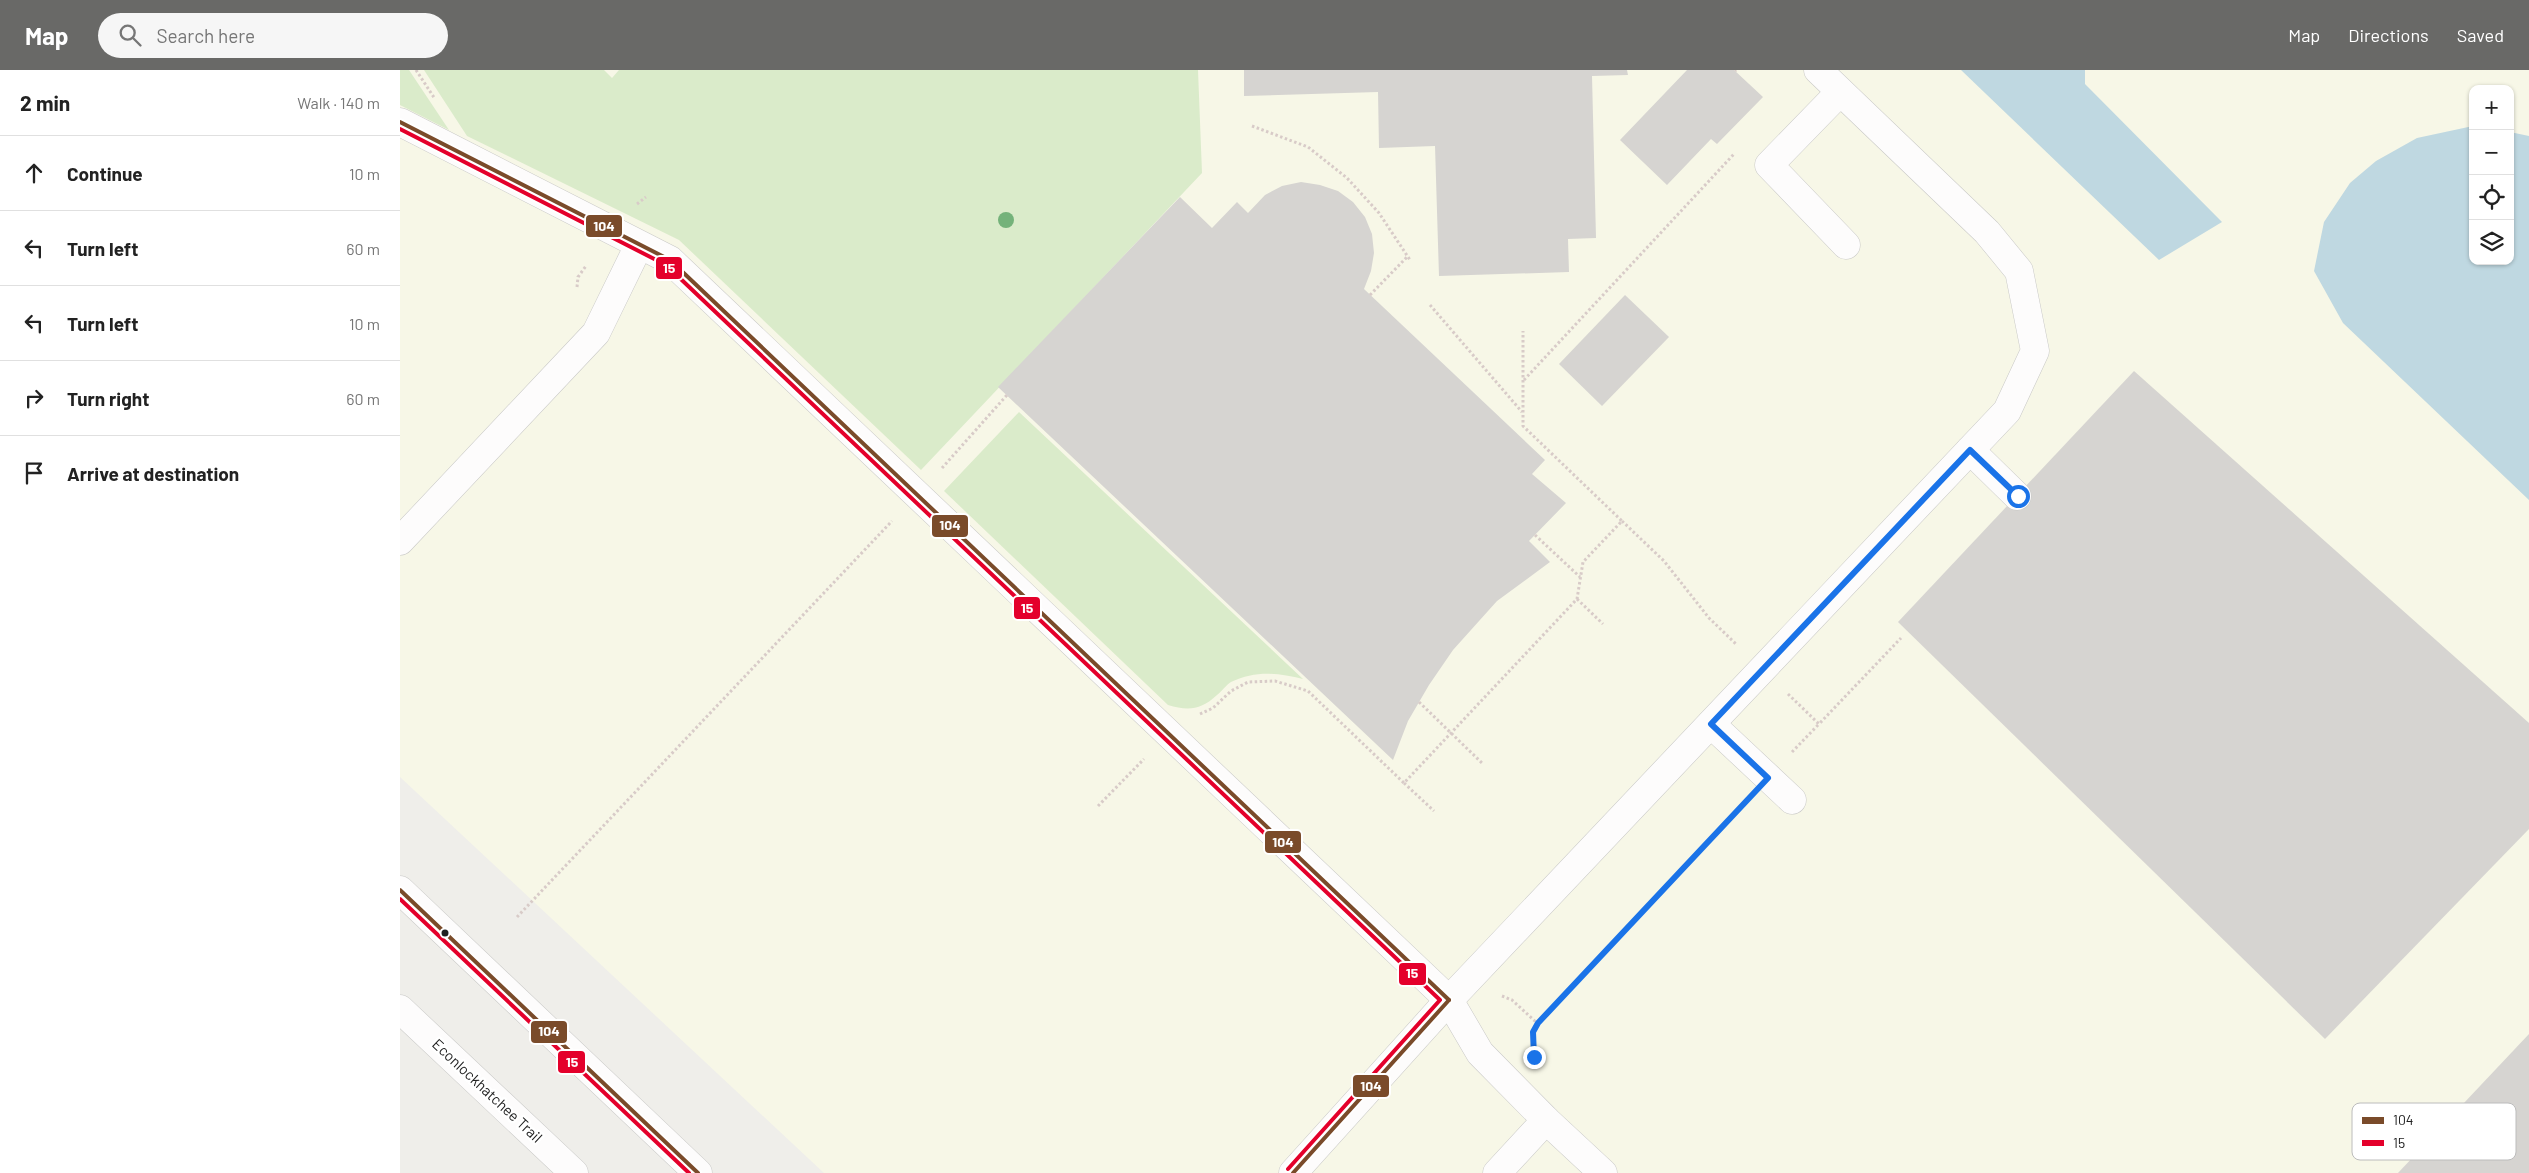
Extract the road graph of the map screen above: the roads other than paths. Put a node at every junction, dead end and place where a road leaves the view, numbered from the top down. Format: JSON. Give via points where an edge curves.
{"nodes":[{"id":1,"x":1818,"y":70,"type":"edge"},
{"id":2,"x":1840,"y":92,"type":"junction"},
{"id":3,"x":400,"y":122,"type":"edge"},
{"id":4,"x":639,"y":245,"type":"junction"},
{"id":5,"x":1846,"y":245,"type":"dead end"},
{"id":6,"x":1970,"y":450,"type":"junction"},
{"id":7,"x":2018,"y":496,"type":"dead end"},
{"id":8,"x":400,"y":541,"type":"edge"},
{"id":9,"x":1711,"y":724,"type":"junction"},
{"id":10,"x":1792,"y":800,"type":"dead end"},
{"id":11,"x":400,"y":890,"type":"edge"},
{"id":12,"x":1449,"y":1000,"type":"junction"},
{"id":13,"x":400,"y":1009,"type":"edge"},
{"id":14,"x":1546,"y":1120,"type":"junction"},
{"id":15,"x":574,"y":1173,"type":"edge"},
{"id":16,"x":698,"y":1173,"type":"edge"},
{"id":17,"x":1293,"y":1173,"type":"edge"},
{"id":18,"x":1496,"y":1173,"type":"edge"},
{"id":19,"x":1603,"y":1173,"type":"edge"}],
"edges":[{"from":1,"to":2,"type":"street"},
{"from":2,"to":5,"type":"street","via":[[1770,165]]},
{"from":2,"to":6,"type":"street","via":[[1987,232],[2019,271],[2035,351],[2007,411]]},
{"from":3,"to":4,"type":"street"},
{"from":4,"to":8,"type":"street","via":[[596,333]]},
{"from":4,"to":12,"type":"street","via":[[670,260]]},
{"from":6,"to":7,"type":"street"},
{"from":6,"to":9,"type":"street"},
{"from":9,"to":10,"type":"street"},
{"from":9,"to":12,"type":"street"},
{"from":11,"to":16,"type":"street"},
{"from":12,"to":14,"type":"street","via":[[1480,1053]]},
{"from":12,"to":17,"type":"street"},
{"from":13,"to":15,"type":"street","name":"Econlockhatchee Trail"},
{"from":14,"to":18,"type":"street"},
{"from":14,"to":19,"type":"street"}]}
